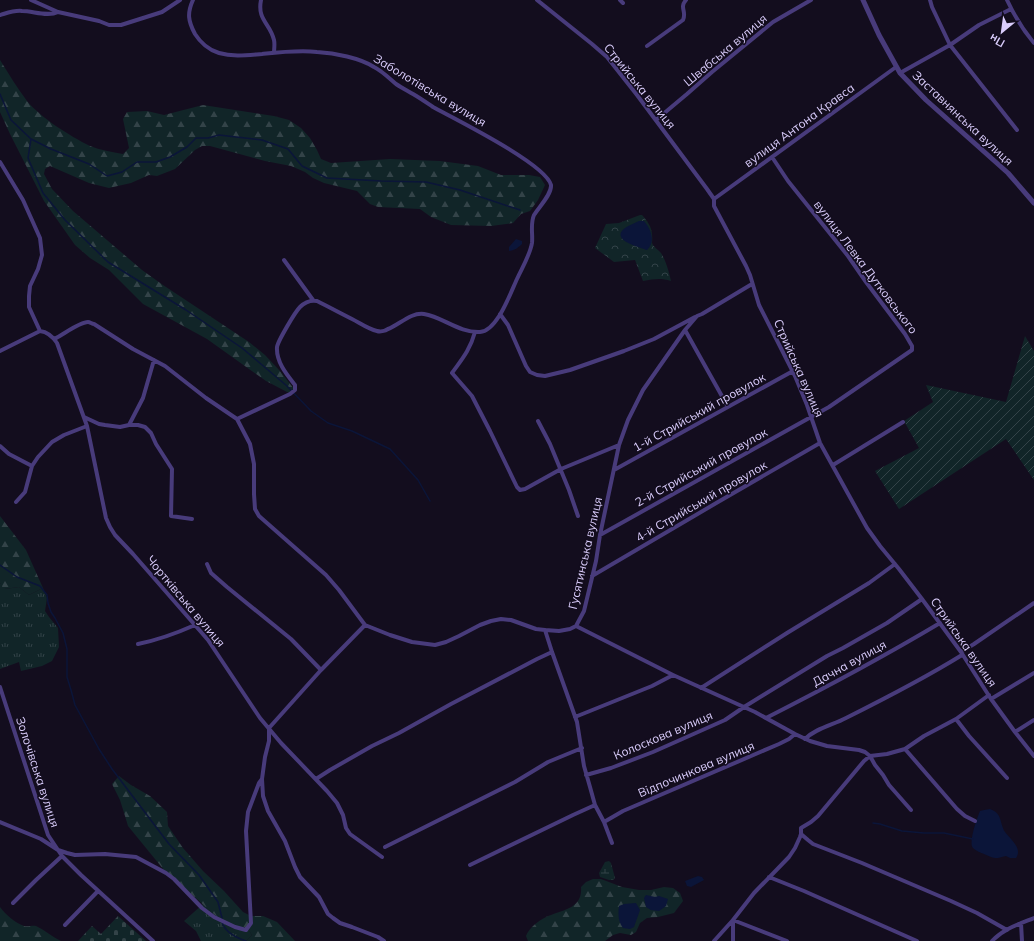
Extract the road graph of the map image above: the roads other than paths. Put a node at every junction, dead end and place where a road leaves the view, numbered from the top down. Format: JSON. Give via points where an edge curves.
{"nodes":[{"id":1,"x":30,"y":0,"type":"edge"},
{"id":2,"x":180,"y":0,"type":"edge"},
{"id":3,"x":193,"y":0,"type":"edge"},
{"id":4,"x":260,"y":0,"type":"edge"},
{"id":5,"x":537,"y":0,"type":"edge"},
{"id":6,"x":686,"y":0,"type":"edge"},
{"id":7,"x":811,"y":0,"type":"edge"},
{"id":8,"x":863,"y":0,"type":"edge"},
{"id":9,"x":930,"y":0,"type":"edge"},
{"id":10,"x":1007,"y":0,"type":"edge"},
{"id":11,"x":1011,"y":9,"type":"junction"},
{"id":12,"x":58,"y":12,"type":"junction"},
{"id":13,"x":0,"y":15,"type":"edge"},
{"id":14,"x":1034,"y":43,"type":"edge"},
{"id":15,"x":950,"y":45,"type":"junction"},
{"id":16,"x":647,"y":46,"type":"dead end"},
{"id":17,"x":274,"y":53,"type":"junction"},
{"id":18,"x":896,"y":67,"type":"junction"},
{"id":19,"x":900,"y":73,"type":"junction"},
{"id":20,"x":656,"y":120,"type":"junction"},
{"id":21,"x":1017,"y":130,"type":"dead end"},
{"id":22,"x":772,"y":157,"type":"junction"},
{"id":23,"x":0,"y":162,"type":"edge"},
{"id":24,"x":714,"y":199,"type":"junction"},
{"id":25,"x":1034,"y":203,"type":"edge"},
{"id":26,"x":284,"y":260,"type":"dead end"},
{"id":27,"x":752,"y":284,"type":"junction"},
{"id":28,"x":313,"y":300,"type":"junction"},
{"id":29,"x":500,"y":314,"type":"junction"},
{"id":30,"x":697,"y":316,"type":"junction"},
{"id":31,"x":685,"y":330,"type":"junction"},
{"id":32,"x":40,"y":331,"type":"junction"},
{"id":33,"x":475,"y":332,"type":"junction"},
{"id":34,"x":54,"y":339,"type":"junction"},
{"id":35,"x":0,"y":351,"type":"edge"},
{"id":36,"x":154,"y":360,"type":"junction"},
{"id":37,"x":793,"y":371,"type":"junction"},
{"id":38,"x":728,"y":407,"type":"junction"},
{"id":39,"x":84,"y":417,"type":"junction"},
{"id":40,"x":811,"y":418,"type":"junction"},
{"id":41,"x":237,"y":419,"type":"junction"},
{"id":42,"x":538,"y":421,"type":"dead end"},
{"id":43,"x":904,"y":422,"type":"dead end"},
{"id":44,"x":129,"y":425,"type":"junction"},
{"id":45,"x":87,"y":426,"type":"junction"},
{"id":46,"x":820,"y":443,"type":"junction"},
{"id":47,"x":619,"y":445,"type":"junction"},
{"id":48,"x":0,"y":446,"type":"edge"},
{"id":49,"x":833,"y":465,"type":"junction"},
{"id":50,"x":32,"y":466,"type":"junction"},
{"id":51,"x":560,"y":469,"type":"junction"},
{"id":52,"x":614,"y":470,"type":"junction"},
{"id":53,"x":16,"y":502,"type":"dead end"},
{"id":54,"x":578,"y":516,"type":"dead end"},
{"id":55,"x":192,"y":519,"type":"dead end"},
{"id":56,"x":600,"y":535,"type":"junction"},
{"id":57,"x":208,"y":564,"type":"dead end"},
{"id":58,"x":895,"y":564,"type":"junction"},
{"id":59,"x":592,"y":576,"type":"junction"},
{"id":60,"x":922,"y":599,"type":"junction"},
{"id":61,"x":1034,"y":603,"type":"edge"},
{"id":62,"x":940,"y":623,"type":"junction"},
{"id":63,"x":195,"y":625,"type":"junction"},
{"id":64,"x":365,"y":625,"type":"junction"},
{"id":65,"x":576,"y":626,"type":"junction"},
{"id":66,"x":545,"y":630,"type":"junction"},
{"id":67,"x":138,"y":644,"type":"dead end"},
{"id":68,"x":552,"y":652,"type":"junction"},
{"id":69,"x":962,"y":653,"type":"junction"},
{"id":70,"x":321,"y":670,"type":"junction"},
{"id":71,"x":1034,"y":673,"type":"edge"},
{"id":72,"x":673,"y":676,"type":"junction"},
{"id":73,"x":0,"y":687,"type":"edge"},
{"id":74,"x":701,"y":688,"type":"junction"},
{"id":75,"x":990,"y":697,"type":"junction"},
{"id":76,"x":6,"y":707,"type":"junction"},
{"id":77,"x":744,"y":707,"type":"junction"},
{"id":78,"x":0,"y":709,"type":"edge"},
{"id":79,"x":576,"y":717,"type":"junction"},
{"id":80,"x":766,"y":718,"type":"junction"},
{"id":81,"x":956,"y":719,"type":"junction"},
{"id":82,"x":1034,"y":720,"type":"edge"},
{"id":83,"x":269,"y":728,"type":"junction"},
{"id":84,"x":1015,"y":732,"type":"junction"},
{"id":85,"x":795,"y":734,"type":"junction"},
{"id":86,"x":805,"y":739,"type":"junction"},
{"id":87,"x":582,"y":748,"type":"junction"},
{"id":88,"x":905,"y":749,"type":"junction"},
{"id":89,"x":870,"y":756,"type":"junction"},
{"id":90,"x":1034,"y":756,"type":"edge"},
{"id":91,"x":586,"y":775,"type":"junction"},
{"id":92,"x":1007,"y":778,"type":"dead end"},
{"id":93,"x":262,"y":779,"type":"junction"},
{"id":94,"x":316,"y":779,"type":"junction"},
{"id":95,"x":595,"y":805,"type":"junction"},
{"id":96,"x":911,"y":810,"type":"dead end"},
{"id":97,"x":975,"y":820,"type":"dead end"},
{"id":98,"x":0,"y":822,"type":"edge"},
{"id":99,"x":604,"y":822,"type":"junction"},
{"id":100,"x":801,"y":834,"type":"junction"},
{"id":101,"x":612,"y":843,"type":"dead end"},
{"id":102,"x":385,"y":847,"type":"dead end"},
{"id":103,"x":58,"y":850,"type":"junction"},
{"id":104,"x":62,"y":856,"type":"junction"},
{"id":105,"x":382,"y":857,"type":"dead end"},
{"id":106,"x":470,"y":866,"type":"dead end"},
{"id":107,"x":769,"y":877,"type":"junction"},
{"id":108,"x":98,"y":891,"type":"junction"},
{"id":109,"x":14,"y":902,"type":"dead end"},
{"id":110,"x":1034,"y":918,"type":"edge"},
{"id":111,"x":733,"y":920,"type":"junction"},
{"id":112,"x":1021,"y":924,"type":"junction"},
{"id":113,"x":65,"y":925,"type":"dead end"},
{"id":114,"x":1007,"y":930,"type":"junction"},
{"id":115,"x":153,"y":941,"type":"edge"},
{"id":116,"x":384,"y":941,"type":"edge"},
{"id":117,"x":714,"y":941,"type":"edge"},
{"id":118,"x":733,"y":941,"type":"edge"},
{"id":119,"x":787,"y":941,"type":"edge"},
{"id":120,"x":917,"y":941,"type":"edge"},
{"id":121,"x":992,"y":941,"type":"edge"},
{"id":122,"x":1022,"y":941,"type":"edge"}],
"edges":[{"from":1,"to":12,"type":"street"},
{"from":2,"to":12,"type":"street","via":[[162,12],[109,26],[99,21]]},
{"from":3,"to":17,"type":"street","name":"Заболотівська вулиця","via":[[189,19],[192,29],[205,46],[217,53],[231,55]]},
{"from":4,"to":17,"type":"street","via":[[260,13],[274,40]]},
{"from":5,"to":20,"type":"street","name":"Стрийська вулиця","via":[[607,57]]},
{"from":6,"to":16,"type":"street","via":[[682,7],[685,17],[683,20]]},
{"from":7,"to":20,"type":"street","name":"Швабська вулиця","via":[[773,22]]},
{"from":8,"to":18,"type":"street","name":"Заставнянська вулиця"},
{"from":9,"to":15,"type":"street"},
{"from":10,"to":11,"type":"street"},
{"from":11,"to":14,"type":"street"},
{"from":11,"to":15,"type":"street","via":[[979,25]]},
{"from":12,"to":13,"type":"street","via":[[54,14],[14,11]]},
{"from":15,"to":19,"type":"street"},
{"from":15,"to":21,"type":"street"},
{"from":17,"to":29,"type":"street","name":"Заболотівська вулиця","via":[[320,52],[364,62],[399,86],[500,144],[545,175],[550,181],[551,188],[534,216],[530,249]]},
{"from":18,"to":19,"type":"street","name":"Заставнянська вулиця"},
{"from":18,"to":22,"type":"street","name":"вулиця Антона Кравса"},
{"from":19,"to":25,"type":"street","name":"Заставнянська вулиця","via":[[926,100],[1008,173]]},
{"from":20,"to":24,"type":"street","name":"Стрийська вулиця"},
{"from":22,"to":24,"type":"street","name":"вулиця Антона Кравса"},
{"from":22,"to":40,"type":"street","name":"вулиця Левка Дутковського","via":[[848,256],[912,346],[910,352]]},
{"from":23,"to":32,"type":"street","via":[[23,200],[40,238],[42,255],[30,286],[29,296],[29,307]]},
{"from":24,"to":27,"type":"street","name":"Стрийська вулиця","via":[[714,206],[746,266]]},
{"from":26,"to":28,"type":"street"},
{"from":27,"to":30,"type":"street"},
{"from":27,"to":37,"type":"street","name":"Стрийська вулиця","via":[[759,304]]},
{"from":28,"to":33,"type":"street","via":[[377,331],[387,330],[421,313],[465,331]]},
{"from":28,"to":41,"type":"street","via":[[300,306],[277,347],[281,365],[295,390]]},
{"from":29,"to":30,"type":"street","via":[[530,372],[544,376],[570,370],[624,351],[654,339]]},
{"from":29,"to":33,"type":"street","via":[[486,331]]},
{"from":30,"to":31,"type":"street","name":"Гусятинська вулиця"},
{"from":31,"to":38,"type":"street"},
{"from":31,"to":47,"type":"street","name":"Гусятинська вулиця","via":[[643,390]]},
{"from":32,"to":34,"type":"street"},
{"from":32,"to":35,"type":"street"},
{"from":33,"to":51,"type":"street","via":[[469,349],[452,374],[472,396],[517,487],[520,490],[525,489]]},
{"from":34,"to":36,"type":"street","via":[[87,322]]},
{"from":34,"to":39,"type":"street","name":"Чортківська вулиця"},
{"from":36,"to":41,"type":"street"},
{"from":36,"to":44,"type":"street","via":[[143,398]]},
{"from":37,"to":38,"type":"street","name":"1-й Стрийський провулок"},
{"from":37,"to":40,"type":"street","name":"Стрийська вулиця"},
{"from":38,"to":52,"type":"street","name":"1-й Стрийський провулок"},
{"from":39,"to":44,"type":"street","via":[[99,424],[120,427]]},
{"from":39,"to":45,"type":"street","name":"Чортківська вулиця"},
{"from":40,"to":46,"type":"street","name":"Стрийська вулиця"},
{"from":40,"to":56,"type":"street","name":"2-й Стрийський провулок"},
{"from":41,"to":64,"type":"street","via":[[250,444],[254,464],[254,494],[259,516],[326,575]]},
{"from":42,"to":51,"type":"street"},
{"from":43,"to":49,"type":"street"},
{"from":44,"to":55,"type":"street","via":[[138,425],[151,433],[172,469],[171,516]]},
{"from":45,"to":50,"type":"street","via":[[52,442]]},
{"from":45,"to":63,"type":"street","name":"Чортківська вулиця","via":[[110,527]]},
{"from":46,"to":49,"type":"street","name":"Стрийська вулиця"},
{"from":46,"to":59,"type":"street","name":"4-й Стрийський провулок"},
{"from":47,"to":51,"type":"street"},
{"from":47,"to":52,"type":"street","name":"Гусятинська вулиця"},
{"from":48,"to":50,"type":"street","via":[[9,454]]},
{"from":49,"to":58,"type":"street","name":"Стрийська вулиця","via":[[867,528]]},
{"from":50,"to":53,"type":"street","via":[[25,492]]},
{"from":51,"to":54,"type":"street"},
{"from":52,"to":56,"type":"street","name":"Гусятинська вулиця"},
{"from":56,"to":59,"type":"street","name":"Гусятинська вулиця"},
{"from":57,"to":70,"type":"street","via":[[211,573],[291,639]]},
{"from":58,"to":60,"type":"street","name":"Стрийська вулиця"},
{"from":58,"to":74,"type":"street","via":[[869,583]]},
{"from":59,"to":65,"type":"street","name":"Гусятинська вулиця","via":[[584,611]]},
{"from":60,"to":62,"type":"street","name":"Стрийська вулиця"},
{"from":60,"to":77,"type":"street","name":"Колоскова вулиця","via":[[887,623]]},
{"from":61,"to":69,"type":"street"},
{"from":62,"to":69,"type":"street","name":"Стрийська вулиця"},
{"from":62,"to":80,"type":"street","name":"Дачна вулиця"},
{"from":63,"to":67,"type":"street"},
{"from":63,"to":83,"type":"street","name":"Чортківська вулиця"},
{"from":64,"to":66,"type":"street","name":"Гусятинська вулиця","via":[[412,642],[435,645],[496,620],[511,620]]},
{"from":64,"to":70,"type":"street"},
{"from":65,"to":66,"type":"street","name":"Гусятинська вулиця","via":[[559,631]]},
{"from":65,"to":72,"type":"street"},
{"from":66,"to":68,"type":"street"},
{"from":68,"to":79,"type":"street"},
{"from":68,"to":94,"type":"street","via":[[372,746]]},
{"from":69,"to":75,"type":"street","name":"Стрийська вулиця"},
{"from":69,"to":86,"type":"street","via":[[935,672],[810,734]]},
{"from":70,"to":83,"type":"street"},
{"from":71,"to":75,"type":"street"},
{"from":72,"to":74,"type":"street"},
{"from":72,"to":79,"type":"street"},
{"from":73,"to":76,"type":"street","name":"Золочівська вулиця"},
{"from":74,"to":77,"type":"street"},
{"from":75,"to":81,"type":"street"},
{"from":75,"to":84,"type":"street","name":"Стрийська вулиця"},
{"from":76,"to":78,"type":"street"},
{"from":76,"to":103,"type":"street","name":"Золочівська вулиця","via":[[48,834]]},
{"from":77,"to":80,"type":"street"},
{"from":77,"to":91,"type":"street","name":"Колоскова вулиця","via":[[725,720],[691,735],[611,768]]},
{"from":79,"to":87,"type":"street"},
{"from":80,"to":85,"type":"street"},
{"from":81,"to":88,"type":"street"},
{"from":81,"to":92,"type":"street"},
{"from":82,"to":84,"type":"street"},
{"from":83,"to":93,"type":"street"},
{"from":83,"to":94,"type":"street","name":"Чортківська вулиця"},
{"from":84,"to":90,"type":"street","name":"Стрийська вулиця"},
{"from":85,"to":86,"type":"street"},
{"from":85,"to":99,"type":"street","name":"Відпочинкова вулиця","via":[[779,744],[623,811]]},
{"from":86,"to":89,"type":"street","via":[[827,746],[859,750]]},
{"from":87,"to":91,"type":"street"},
{"from":87,"to":102,"type":"street","via":[[548,762],[514,782]]},
{"from":88,"to":89,"type":"street"},
{"from":88,"to":97,"type":"street","via":[[957,809]]},
{"from":89,"to":96,"type":"street","via":[[889,785]]},
{"from":89,"to":100,"type":"street","via":[[818,816],[801,828]]},
{"from":91,"to":95,"type":"street"},
{"from":93,"to":103,"type":"street","via":[[248,812],[246,831],[251,923],[246,930],[219,919],[202,908],[166,873],[136,857],[75,855]]},
{"from":93,"to":116,"type":"street","via":[[263,796],[268,811],[286,841],[300,877],[319,897],[333,918]]},
{"from":94,"to":105,"type":"street","name":"Чортківська вулиця","via":[[337,803],[350,834]]},
{"from":95,"to":99,"type":"street"},
{"from":95,"to":106,"type":"street"},
{"from":98,"to":103,"type":"street","via":[[41,839]]},
{"from":99,"to":101,"type":"street"},
{"from":100,"to":107,"type":"street","via":[[789,857]]},
{"from":100,"to":114,"type":"street","via":[[813,844],[862,862],[951,901]]},
{"from":103,"to":104,"type":"street","name":"Золочівська вулиця"},
{"from":104,"to":108,"type":"street","name":"Золочівська вулиця"},
{"from":104,"to":109,"type":"street"},
{"from":107,"to":111,"type":"street"},
{"from":107,"to":120,"type":"street"},
{"from":108,"to":113,"type":"street"},
{"from":108,"to":115,"type":"street","name":"Золочівська вулиця"},
{"from":110,"to":112,"type":"street"},
{"from":111,"to":117,"type":"street"},
{"from":111,"to":118,"type":"street"},
{"from":111,"to":119,"type":"street"},
{"from":112,"to":114,"type":"street"},
{"from":112,"to":122,"type":"street"},
{"from":114,"to":121,"type":"street"}]}
